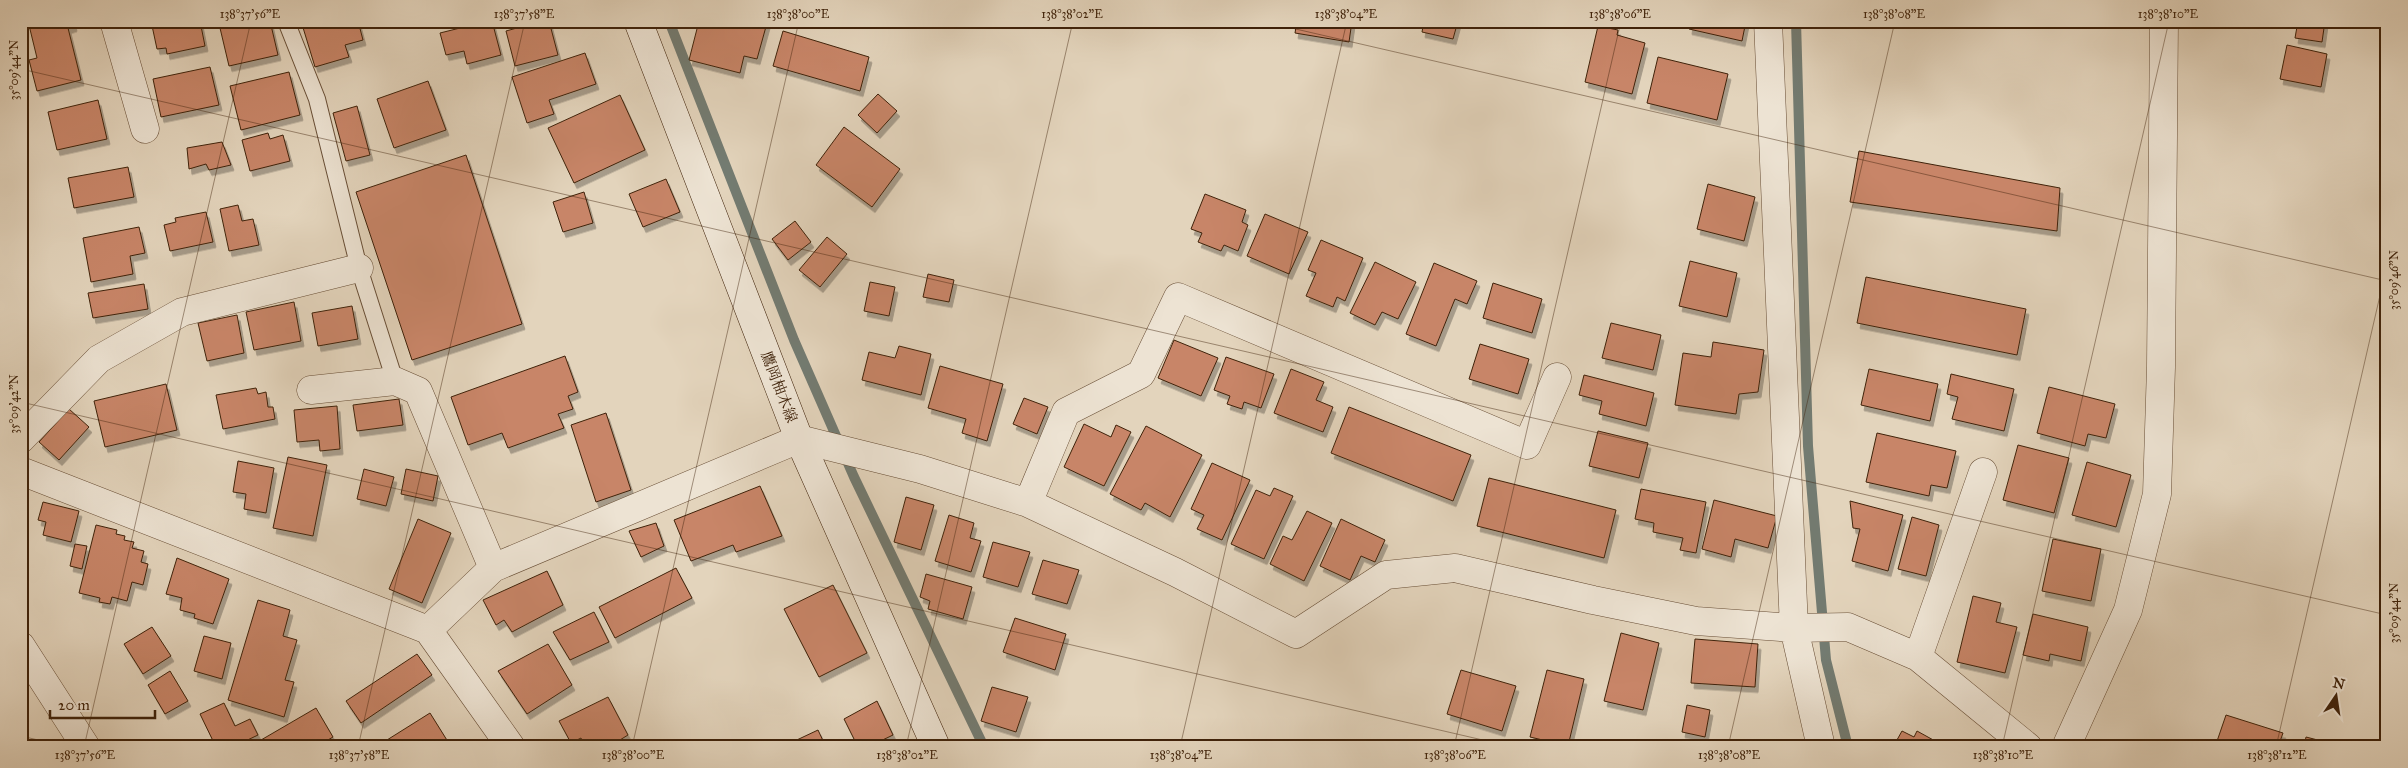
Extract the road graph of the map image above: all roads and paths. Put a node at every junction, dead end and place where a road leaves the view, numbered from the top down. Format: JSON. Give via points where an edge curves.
{"nodes":[{"id":1,"x":114,"y":21,"type":"edge"},
{"id":2,"x":286,"y":21,"type":"edge"},
{"id":3,"x":638,"y":21,"type":"edge"},
{"id":4,"x":1768,"y":21,"type":"edge"},
{"id":5,"x":2164,"y":21,"type":"edge"},
{"id":6,"x":145,"y":128,"type":"dead end"},
{"id":7,"x":359,"y":268,"type":"junction"},
{"id":8,"x":1558,"y":377,"type":"dead end"},
{"id":9,"x":395,"y":381,"type":"junction"},
{"id":10,"x":311,"y":390,"type":"dead end"},
{"id":11,"x":21,"y":439,"type":"edge"},
{"id":12,"x":799,"y":439,"type":"junction"},
{"id":13,"x":21,"y":471,"type":"edge"},
{"id":14,"x":1983,"y":472,"type":"dead end"},
{"id":15,"x":1028,"y":504,"type":"junction"},
{"id":16,"x":492,"y":568,"type":"junction"},
{"id":17,"x":1794,"y":628,"type":"junction"},
{"id":18,"x":428,"y":630,"type":"junction"},
{"id":19,"x":21,"y":646,"type":"edge"},
{"id":20,"x":1918,"y":658,"type":"junction"},
{"id":21,"x":86,"y":747,"type":"edge"},
{"id":22,"x":512,"y":747,"type":"edge"},
{"id":23,"x":936,"y":747,"type":"edge"},
{"id":24,"x":1821,"y":747,"type":"edge"},
{"id":25,"x":2028,"y":747,"type":"edge"},
{"id":26,"x":2066,"y":747,"type":"edge"}],
"edges":[{"from":1,"to":6,"type":"street"},
{"from":2,"to":7,"type":"lane","via":[[317,99]]},
{"from":3,"to":12,"type":"street","name":"鷹岡柚木線"},
{"from":4,"to":17,"type":"street"},
{"from":5,"to":26,"type":"street","via":[[2157,494],[2128,610]]},
{"from":7,"to":9,"type":"lane"},
{"from":7,"to":11,"type":"street","via":[[182,312],[100,359]]},
{"from":8,"to":15,"type":"street","via":[[1527,445],[1178,297],[1141,374],[1066,412]]},
{"from":9,"to":10,"type":"street"},
{"from":9,"to":16,"type":"street","via":[[418,391]]},
{"from":12,"to":15,"type":"street","via":[[920,469]]},
{"from":12,"to":16,"type":"street"},
{"from":12,"to":23,"type":"street","name":"鷹岡柚木線"},
{"from":13,"to":18,"type":"street"},
{"from":14,"to":20,"type":"street"},
{"from":15,"to":17,"type":"street","via":[[1175,572],[1296,634],[1386,575],[1455,568],[1696,621]]},
{"from":16,"to":18,"type":"street"},
{"from":17,"to":20,"type":"street","via":[[1848,627]]},
{"from":17,"to":24,"type":"street"},
{"from":18,"to":22,"type":"street"},
{"from":19,"to":21,"type":"street"},
{"from":20,"to":25,"type":"street"}]}
